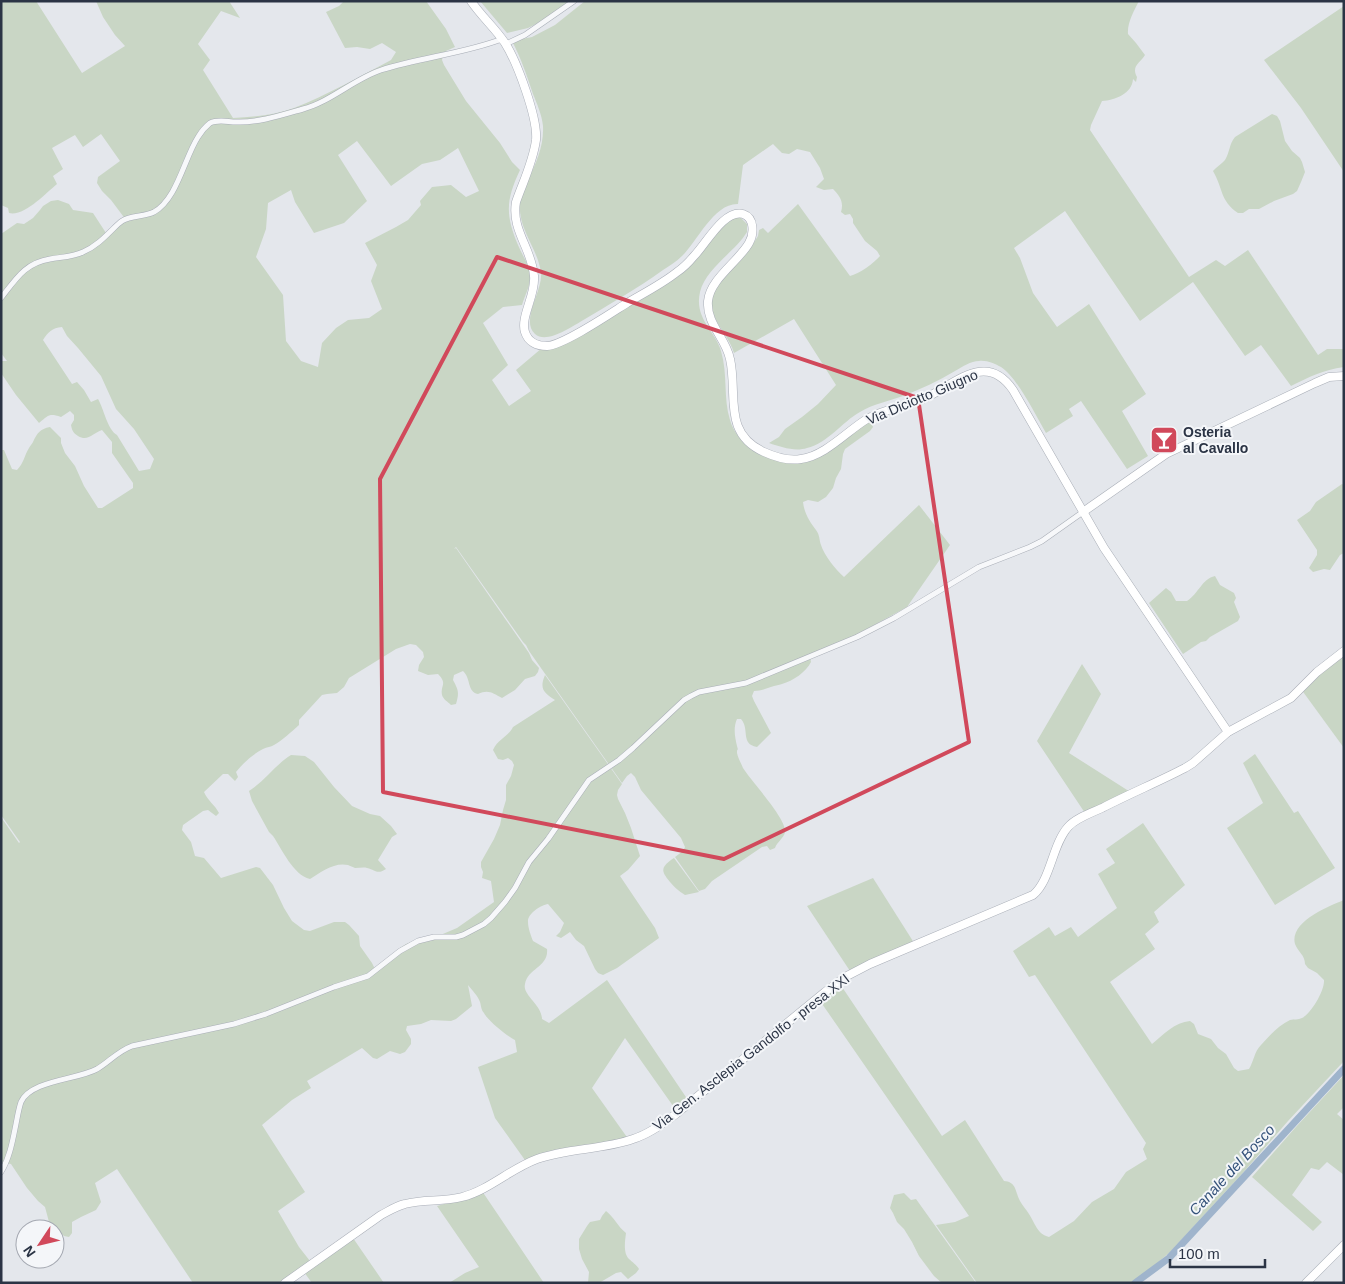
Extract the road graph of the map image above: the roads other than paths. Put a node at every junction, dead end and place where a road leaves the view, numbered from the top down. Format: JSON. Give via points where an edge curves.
{"nodes":[{"id":1,"x":470,"y":1,"type":"edge"},
{"id":2,"x":574,"y":1,"type":"edge"},
{"id":3,"x":504,"y":42,"type":"junction"},
{"id":4,"x":1,"y":298,"type":"edge"},
{"id":5,"x":1344,"y":376,"type":"edge"},
{"id":6,"x":1083,"y":512,"type":"junction"},
{"id":7,"x":1344,"y":651,"type":"edge"},
{"id":8,"x":1228,"y":732,"type":"junction"},
{"id":9,"x":1,"y":1172,"type":"edge"},
{"id":10,"x":1344,"y":1245,"type":"edge"},
{"id":11,"x":285,"y":1283,"type":"edge"},
{"id":12,"x":1306,"y":1283,"type":"edge"}],
"edges":[{"from":1,"to":3,"type":"main road","name":"Via Diciotto Giugno"},
{"from":2,"to":3,"type":"street","via":[[525,35]]},
{"from":3,"to":4,"type":"street","via":[[380,70],[308,108],[254,121],[210,123],[196,140],[174,189],[162,206],[154,212],[121,222],[84,252],[37,262],[21,273]]},
{"from":3,"to":6,"type":"main road","name":"Via Diciotto Giugno","via":[[519,72],[536,127],[534,151],[515,210],[517,227],[535,276],[523,326],[532,342],[548,346],[560,342],[666,280],[696,254],[723,220],[729,215],[742,214],[752,223],[752,237],[713,287],[708,312],[730,358],[737,425],[752,445],[778,457],[807,458],[879,413],[922,399],[966,375],[990,371],[1008,383]]},
{"from":5,"to":6,"type":"main road","via":[[1329,377],[1315,383],[1186,444],[1158,459]]},
{"from":6,"to":8,"type":"main road","name":"Via Diciotto Giugno"},
{"from":6,"to":9,"type":"street","via":[[1042,541],[979,567],[857,637],[746,682],[709,690],[684,700],[634,748],[589,780],[529,862],[505,902],[484,924],[456,937],[418,941],[368,976],[285,1007],[234,1024],[132,1046],[88,1073],[31,1091],[22,1101],[9,1156]]},
{"from":7,"to":8,"type":"main road","name":"Via Gen. Asclepia Gandolfo - presa XXI","via":[[1291,698]]},
{"from":8,"to":11,"type":"main road","name":"Via Gen. Asclepia Gandolfo - presa XXI","via":[[1185,768],[1071,824],[1033,895],[845,977],[652,1130],[625,1142],[537,1159],[462,1197],[404,1204],[392,1209]]},
{"from":10,"to":12,"type":"main road"}]}
